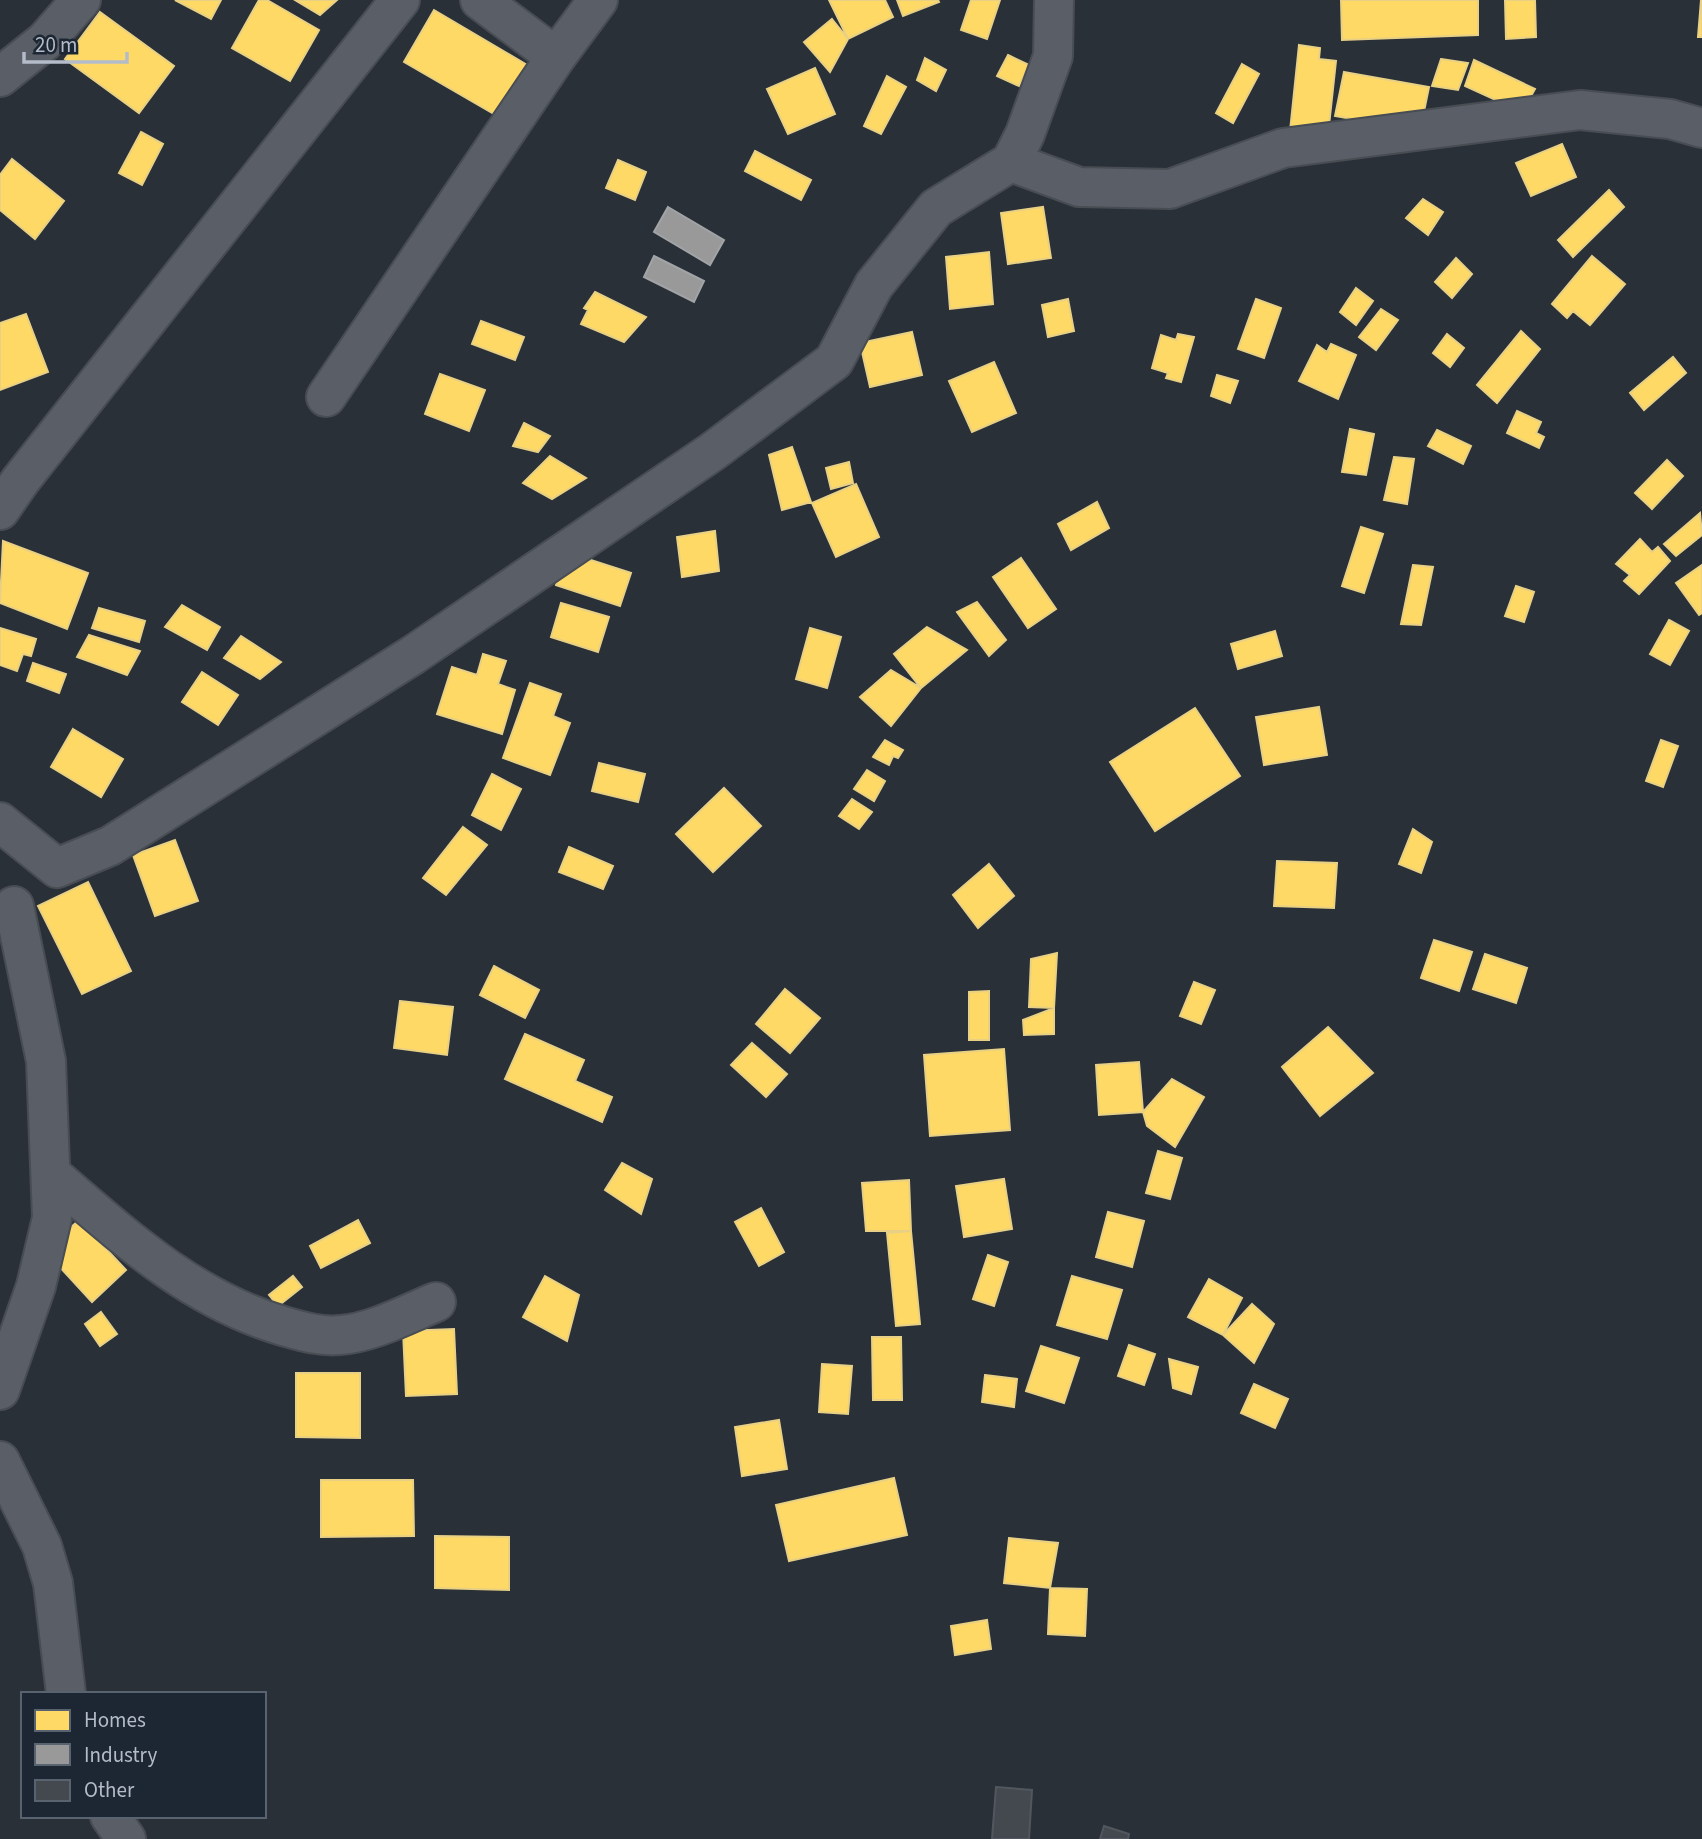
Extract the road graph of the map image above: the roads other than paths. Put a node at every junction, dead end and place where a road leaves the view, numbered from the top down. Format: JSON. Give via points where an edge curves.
{"nodes":[{"id":1,"x":81,"y":0,"type":"edge"},
{"id":2,"x":400,"y":0,"type":"edge"},
{"id":3,"x":480,"y":0,"type":"edge"},
{"id":4,"x":598,"y":0,"type":"edge"},
{"id":5,"x":1054,"y":0,"type":"edge"},
{"id":6,"x":556,"y":57,"type":"junction"},
{"id":7,"x":0,"y":77,"type":"edge"},
{"id":8,"x":1702,"y":128,"type":"edge"},
{"id":9,"x":1011,"y":162,"type":"junction"},
{"id":10,"x":326,"y":397,"type":"dead end"},
{"id":11,"x":0,"y":510,"type":"edge"},
{"id":12,"x":0,"y":822,"type":"edge"},
{"id":13,"x":57,"y":868,"type":"junction"},
{"id":14,"x":7,"y":913,"type":"edge"},
{"id":15,"x":52,"y":1175,"type":"junction"},
{"id":16,"x":436,"y":1302,"type":"dead end"},
{"id":17,"x":0,"y":1390,"type":"edge"},
{"id":18,"x":0,"y":1461,"type":"edge"},
{"id":19,"x":66,"y":1692,"type":"edge"},
{"id":20,"x":111,"y":1818,"type":"edge"},
{"id":21,"x":126,"y":1839,"type":"edge"}],
"edges":[{"from":1,"to":7,"type":"street","via":[[45,41]]},
{"from":2,"to":11,"type":"street"},
{"from":3,"to":6,"type":"street"},
{"from":4,"to":6,"type":"street"},
{"from":5,"to":9,"type":"street","via":[[1053,56]]},
{"from":6,"to":10,"type":"street"},
{"from":8,"to":9,"type":"street","via":[[1670,119],[1580,110],[1283,148],[1170,189],[1079,187]]},
{"from":9,"to":13,"type":"street","via":[[936,208],[874,285],[834,361],[723,444],[413,655],[230,772],[110,846]]},
{"from":12,"to":13,"type":"street"},
{"from":13,"to":14,"type":"street"},
{"from":14,"to":15,"type":"street","via":[[46,1061]]},
{"from":15,"to":16,"type":"street","via":[[162,1266],[247,1315],[310,1334],[342,1335]]},
{"from":15,"to":17,"type":"street","via":[[50,1229],[36,1286]]},
{"from":18,"to":19,"type":"street","via":[[42,1546],[53,1583]]},
{"from":20,"to":21,"type":"street"}]}
